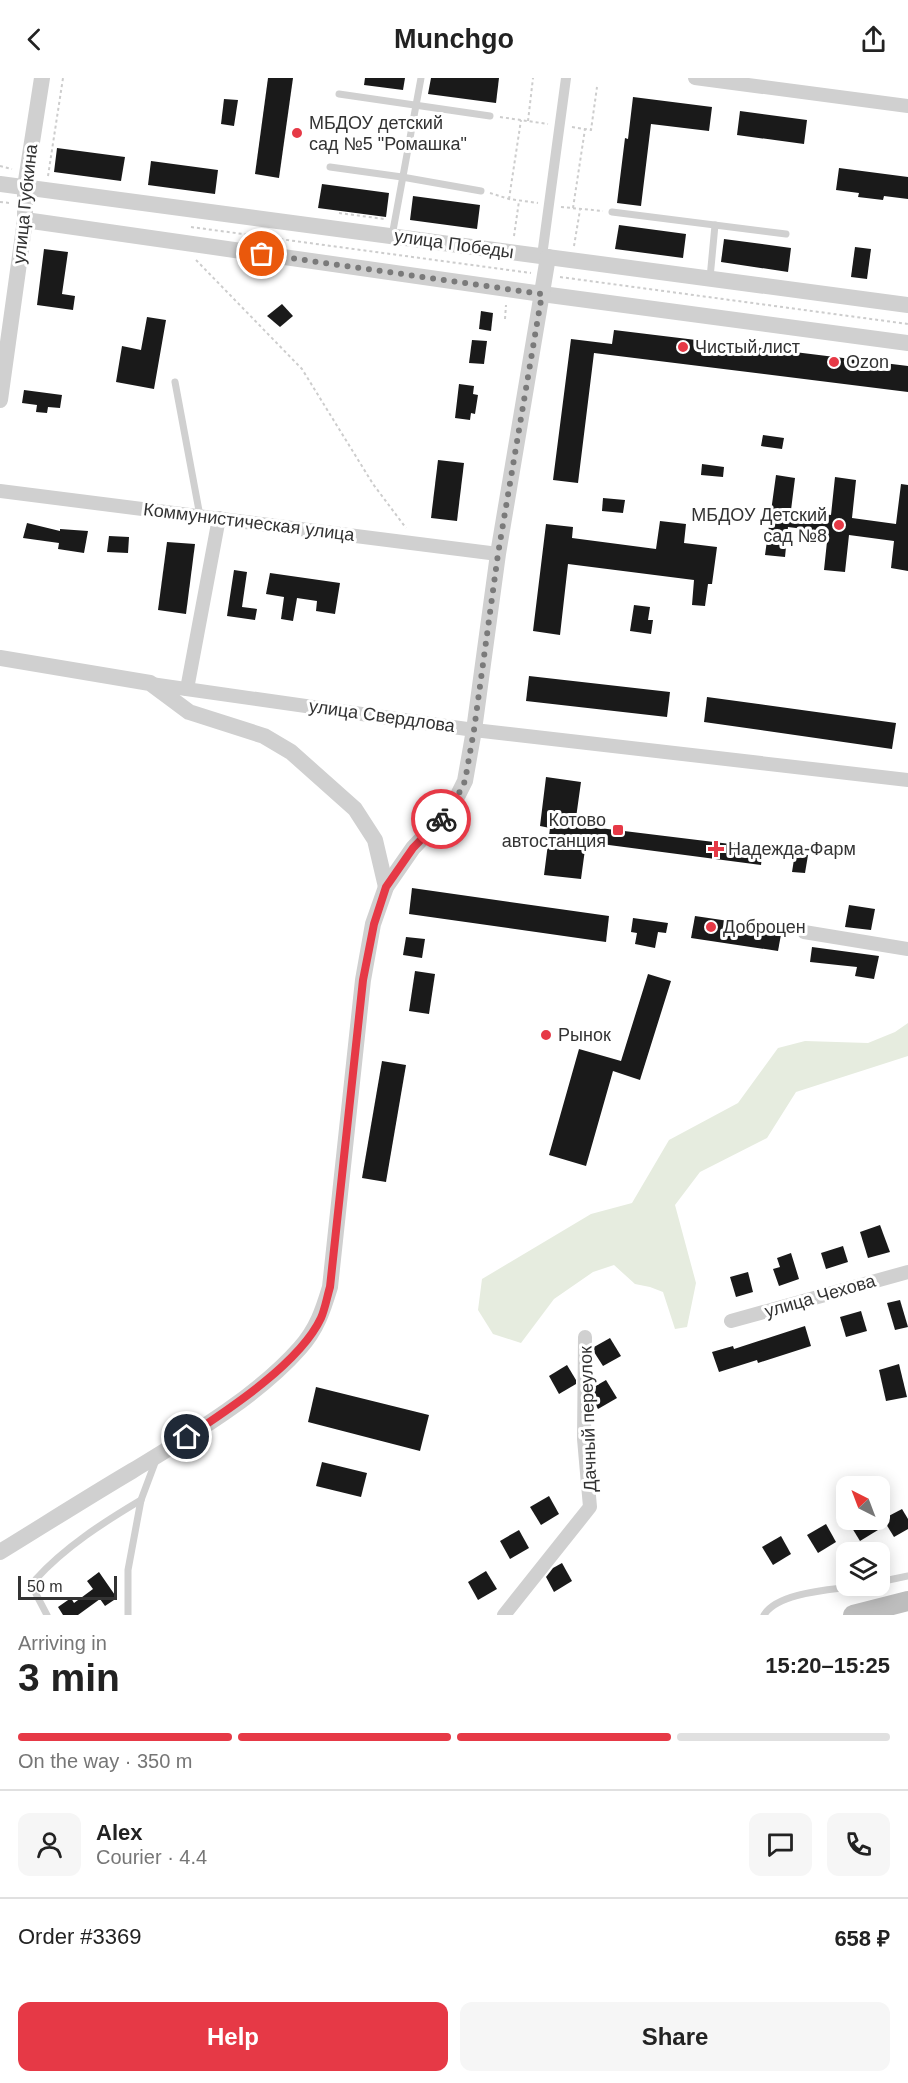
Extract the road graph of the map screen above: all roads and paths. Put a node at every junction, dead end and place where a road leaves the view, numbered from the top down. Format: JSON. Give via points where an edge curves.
{"nodes":[{"id":1,"x":42,"y":78,"type":"edge"},
{"id":2,"x":63,"y":78,"type":"edge"},
{"id":3,"x":421,"y":78,"type":"edge"},
{"id":4,"x":534,"y":78,"type":"edge"},
{"id":5,"x":567,"y":78,"type":"edge"},
{"id":6,"x":695,"y":78,"type":"edge"},
{"id":7,"x":597,"y":87,"type":"dead end"},
{"id":8,"x":339,"y":94,"type":"dead end"},
{"id":9,"x":416,"y":105,"type":"junction"},
{"id":10,"x":908,"y":106,"type":"edge"},
{"id":11,"x":490,"y":116,"type":"joint"},
{"id":12,"x":521,"y":120,"type":"junction"},
{"id":13,"x":528,"y":121,"type":"junction"},
{"id":14,"x":560,"y":126,"type":"junction"},
{"id":15,"x":585,"y":129,"type":"junction"},
{"id":16,"x":330,"y":167,"type":"dead end"},
{"id":17,"x":48,"y":174,"type":"dead end"},
{"id":18,"x":402,"y":177,"type":"junction"},
{"id":19,"x":0,"y":184,"type":"edge"},
{"id":20,"x":25,"y":188,"type":"junction"},
{"id":21,"x":481,"y":191,"type":"dead end"},
{"id":22,"x":509,"y":199,"type":"dead end"},
{"id":23,"x":0,"y":202,"type":"edge"},
{"id":24,"x":573,"y":208,"type":"dead end"},
{"id":25,"x":580,"y":209,"type":"dead end"},
{"id":26,"x":612,"y":212,"type":"dead end"},
{"id":27,"x":25,"y":213,"type":"junction"},
{"id":28,"x":715,"y":225,"type":"junction"},
{"id":29,"x":184,"y":226,"type":"dead end"},
{"id":30,"x":786,"y":234,"type":"dead end"},
{"id":31,"x":392,"y":236,"type":"junction"},
{"id":32,"x":574,"y":246,"type":"dead end"},
{"id":33,"x":545,"y":256,"type":"junction"},
{"id":34,"x":195,"y":259,"type":"dead end"},
{"id":35,"x":545,"y":275,"type":"junction"},
{"id":36,"x":710,"y":278,"type":"junction"},
{"id":37,"x":542,"y":294,"type":"junction"},
{"id":38,"x":908,"y":305,"type":"edge"},
{"id":39,"x":908,"y":324,"type":"edge"},
{"id":40,"x":908,"y":343,"type":"edge"},
{"id":41,"x":175,"y":382,"type":"dead end"},
{"id":42,"x":0,"y":400,"type":"edge"},
{"id":43,"x":0,"y":491,"type":"edge"},
{"id":44,"x":200,"y":516,"type":"junction"},
{"id":45,"x":219,"y":519,"type":"junction"},
{"id":46,"x":416,"y":543,"type":"junction"},
{"id":47,"x":498,"y":554,"type":"junction"},
{"id":48,"x":0,"y":658,"type":"edge"},
{"id":49,"x":150,"y":683,"type":"junction"},
{"id":50,"x":187,"y":689,"type":"junction"},
{"id":51,"x":474,"y":730,"type":"junction"},
{"id":52,"x":908,"y":780,"type":"edge"},
{"id":53,"x":386,"y":887,"type":"junction"},
{"id":54,"x":804,"y":932,"type":"dead end"},
{"id":55,"x":908,"y":949,"type":"edge"},
{"id":56,"x":908,"y":1272,"type":"edge"},
{"id":57,"x":731,"y":1321,"type":"dead end"},
{"id":58,"x":585,"y":1337,"type":"dead end"},
{"id":59,"x":158,"y":1455,"type":"junction"},
{"id":60,"x":141,"y":1500,"type":"junction"},
{"id":61,"x":0,"y":1551,"type":"edge"},
{"id":62,"x":908,"y":1576,"type":"edge"},
{"id":63,"x":890,"y":1580,"type":"edge"},
{"id":64,"x":836,"y":1589,"type":"edge"},
{"id":65,"x":908,"y":1601,"type":"edge"},
{"id":66,"x":890,"y":1611,"type":"edge"},
{"id":67,"x":47,"y":1615,"type":"edge"},
{"id":68,"x":128,"y":1615,"type":"edge"},
{"id":69,"x":504,"y":1615,"type":"edge"},
{"id":70,"x":764,"y":1615,"type":"edge"},
{"id":71,"x":853,"y":1615,"type":"edge"}],
"edges":[{"from":1,"to":20,"type":"street","name":"улица Губкина"},
{"from":2,"to":17,"type":"path"},
{"from":3,"to":9,"type":"lane"},
{"from":4,"to":13,"type":"path"},
{"from":5,"to":14,"type":"street"},
{"from":6,"to":10,"type":"street"},
{"from":7,"to":15,"type":"path","via":[[591,130]]},
{"from":8,"to":9,"type":"lane"},
{"from":9,"to":11,"type":"lane"},
{"from":9,"to":18,"type":"lane"},
{"from":11,"to":12,"type":"path"},
{"from":12,"to":13,"type":"path"},
{"from":12,"to":22,"type":"path"},
{"from":13,"to":14,"type":"path"},
{"from":14,"to":15,"type":"path"},
{"from":14,"to":33,"type":"street"},
{"from":15,"to":24,"type":"path"},
{"from":16,"to":18,"type":"lane"},
{"from":18,"to":21,"type":"lane"},
{"from":18,"to":31,"type":"lane"},
{"from":19,"to":20,"type":"street","name":"улица Победы"},
{"from":20,"to":27,"type":"street","name":"улица Губкина"},
{"from":20,"to":31,"type":"street","name":"улица Победы"},
{"from":23,"to":27,"type":"path"},
{"from":25,"to":32,"type":"path"},
{"from":26,"to":28,"type":"lane"},
{"from":27,"to":37,"type":"street","name":"улица Победы"},
{"from":27,"to":42,"type":"street","name":"улица Губкина"},
{"from":28,"to":30,"type":"lane"},
{"from":28,"to":36,"type":"lane"},
{"from":29,"to":35,"type":"path"},
{"from":31,"to":33,"type":"street","name":"улица Победы"},
{"from":33,"to":35,"type":"street"},
{"from":33,"to":36,"type":"street","name":"улица Победы"},
{"from":34,"to":46,"type":"path","via":[[302,369],[373,484]]},
{"from":35,"to":37,"type":"street"},
{"from":35,"to":39,"type":"path"},
{"from":36,"to":38,"type":"street","name":"улица Победы"},
{"from":37,"to":40,"type":"street","name":"улица Победы"},
{"from":37,"to":47,"type":"street"},
{"from":41,"to":44,"type":"lane"},
{"from":43,"to":44,"type":"street","name":"Коммунистическая улица"},
{"from":44,"to":45,"type":"street","name":"Коммунистическая улица"},
{"from":45,"to":46,"type":"street","name":"Коммунистическая улица"},
{"from":45,"to":50,"type":"street"},
{"from":46,"to":47,"type":"street","name":"Коммунистическая улица"},
{"from":47,"to":51,"type":"street"},
{"from":48,"to":49,"type":"street","name":"улица Свердлова"},
{"from":49,"to":50,"type":"street","name":"улица Свердлова"},
{"from":49,"to":53,"type":"street","via":[[189,712],[264,736],[291,752],[356,809],[375,840]]},
{"from":50,"to":51,"type":"street","name":"улица Свердлова"},
{"from":51,"to":52,"type":"street","name":"улица Свердлова"},
{"from":51,"to":53,"type":"street","via":[[465,781],[452,807],[413,848]]},
{"from":53,"to":59,"type":"street","via":[[363,980],[330,1287],[320,1319],[300,1347],[268,1378]]},
{"from":54,"to":55,"type":"street"},
{"from":56,"to":57,"type":"street","name":"улица Чехова"},
{"from":58,"to":69,"type":"street","name":"Дачный переулок","via":[[584,1439],[591,1507]]},
{"from":59,"to":60,"type":"lane"},
{"from":59,"to":61,"type":"street"},
{"from":60,"to":67,"type":"lane","via":[[50,1563],[36,1579],[36,1594]]},
{"from":60,"to":68,"type":"lane","via":[[128,1570]]},
{"from":62,"to":63,"type":"lane"},
{"from":64,"to":70,"type":"lane","via":[[797,1595],[768,1608]]},
{"from":65,"to":66,"type":"main road"},
{"from":66,"to":71,"type":"main road"}]}
